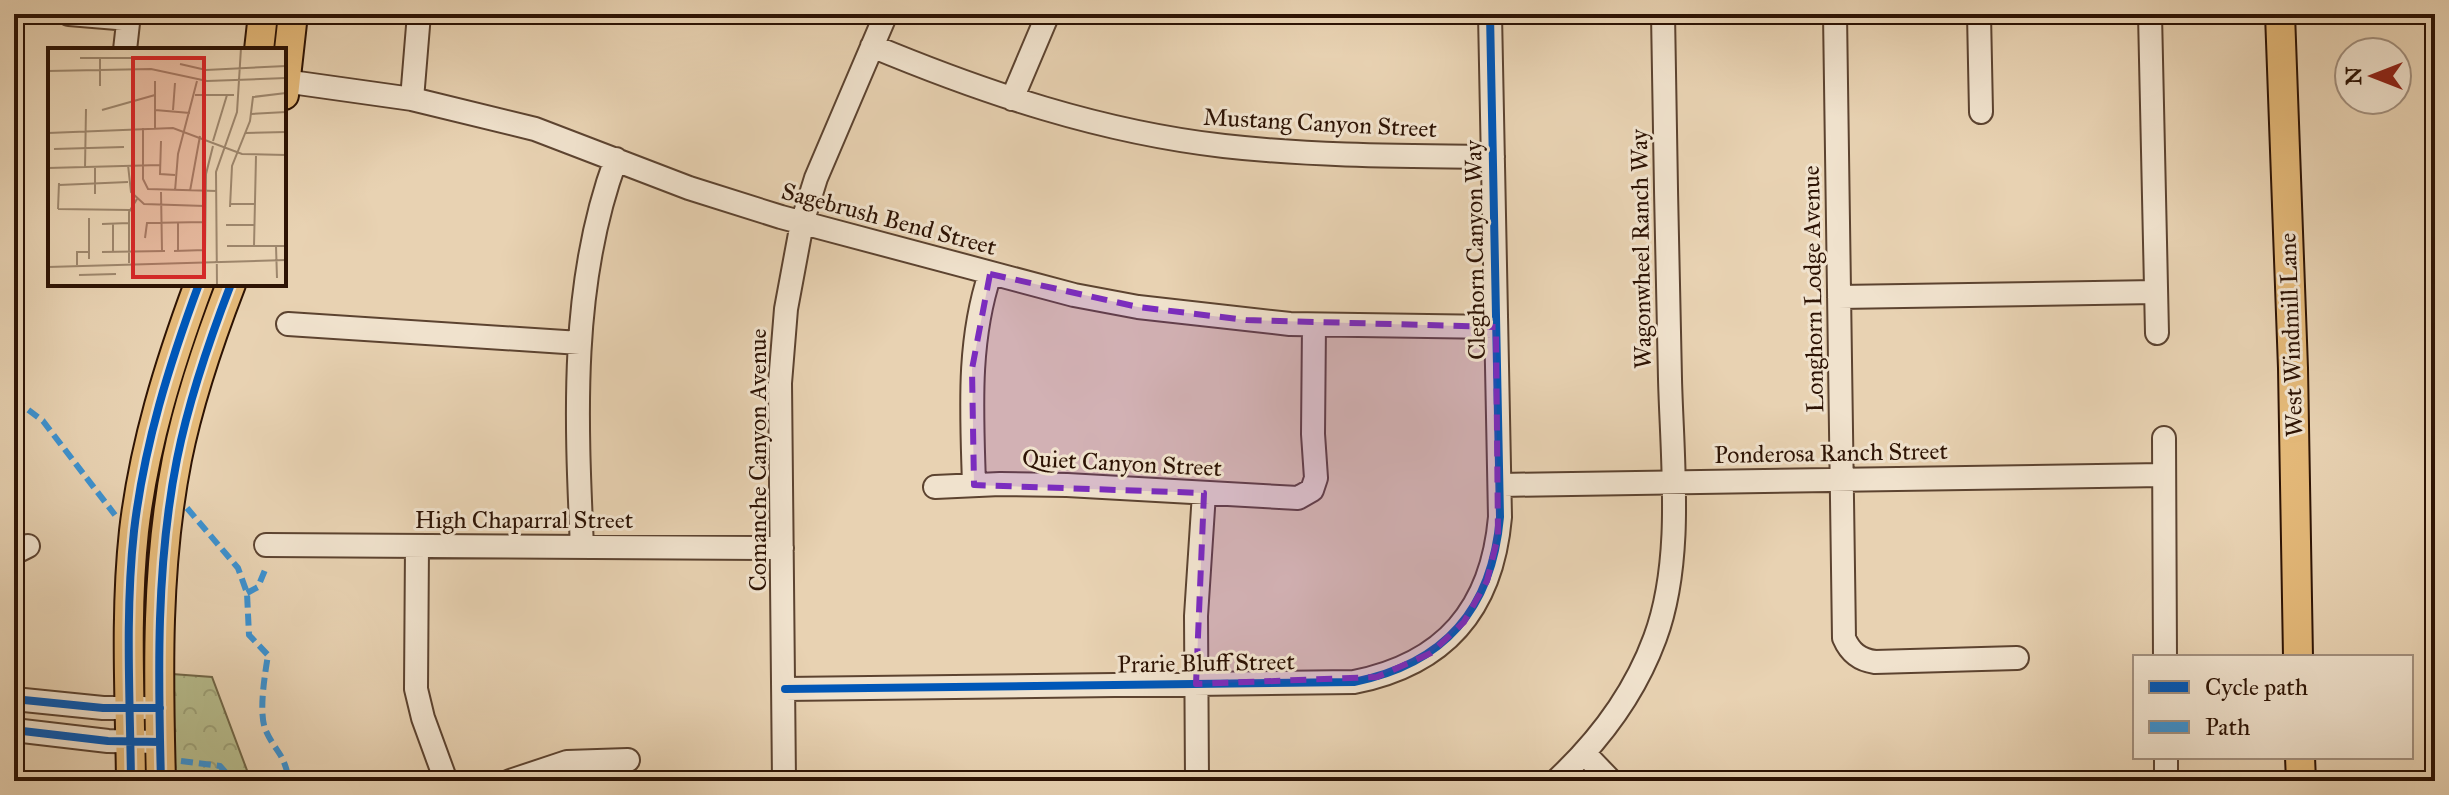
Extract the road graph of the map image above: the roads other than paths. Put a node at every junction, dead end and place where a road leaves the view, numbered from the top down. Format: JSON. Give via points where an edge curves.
{"nodes":[{"id":1,"x":69,"y":14,"type":"edge"},
{"id":2,"x":263,"y":14,"type":"edge"},
{"id":3,"x":293,"y":14,"type":"edge"},
{"id":4,"x":419,"y":14,"type":"edge"},
{"id":5,"x":886,"y":14,"type":"edge"},
{"id":6,"x":1048,"y":14,"type":"edge"},
{"id":7,"x":1490,"y":14,"type":"edge"},
{"id":8,"x":1663,"y":14,"type":"edge"},
{"id":9,"x":1835,"y":14,"type":"edge"},
{"id":10,"x":1979,"y":14,"type":"edge"},
{"id":11,"x":2150,"y":14,"type":"edge"},
{"id":12,"x":2280,"y":14,"type":"edge"},
{"id":13,"x":129,"y":16,"type":"edge"},
{"id":14,"x":872,"y":46,"type":"junction"},
{"id":15,"x":125,"y":48,"type":"edge"},
{"id":16,"x":259,"y":48,"type":"edge"},
{"id":17,"x":286,"y":77,"type":"edge"},
{"id":18,"x":286,"y":86,"type":"edge"},
{"id":19,"x":412,"y":99,"type":"junction"},
{"id":20,"x":1012,"y":99,"type":"junction"},
{"id":21,"x":1981,"y":112,"type":"dead end"},
{"id":22,"x":1493,"y":157,"type":"junction"},
{"id":23,"x":616,"y":159,"type":"junction"},
{"id":24,"x":802,"y":223,"type":"junction"},
{"id":25,"x":990,"y":274,"type":"junction"},
{"id":26,"x":198,"y":286,"type":"edge"},
{"id":27,"x":230,"y":286,"type":"edge"},
{"id":28,"x":2156,"y":292,"type":"junction"},
{"id":29,"x":1839,"y":297,"type":"junction"},
{"id":30,"x":288,"y":324,"type":"dead end"},
{"id":31,"x":1314,"y":325,"type":"junction"},
{"id":32,"x":1496,"y":327,"type":"junction"},
{"id":33,"x":2157,"y":333,"type":"dead end"},
{"id":34,"x":580,"y":343,"type":"junction"},
{"id":35,"x":2164,"y":438,"type":"dead end"},
{"id":36,"x":2163,"y":475,"type":"junction"},
{"id":37,"x":1842,"y":479,"type":"junction"},
{"id":38,"x":1672,"y":482,"type":"junction"},
{"id":39,"x":974,"y":485,"type":"junction"},
{"id":40,"x":1501,"y":485,"type":"junction"},
{"id":41,"x":935,"y":487,"type":"dead end"},
{"id":42,"x":1204,"y":493,"type":"junction"},
{"id":43,"x":266,"y":545,"type":"dead end"},
{"id":44,"x":417,"y":546,"type":"junction"},
{"id":45,"x":582,"y":547,"type":"junction"},
{"id":46,"x":782,"y":548,"type":"junction"},
{"id":47,"x":2165,"y":655,"type":"edge"},
{"id":48,"x":2298,"y":655,"type":"edge"},
{"id":49,"x":2017,"y":658,"type":"dead end"},
{"id":50,"x":1196,"y":684,"type":"junction"},
{"id":51,"x":785,"y":689,"type":"junction"},
{"id":52,"x":14,"y":699,"type":"edge"},
{"id":53,"x":129,"y":708,"type":"junction"},
{"id":54,"x":160,"y":708,"type":"junction"},
{"id":55,"x":14,"y":730,"type":"edge"},
{"id":56,"x":130,"y":742,"type":"junction"},
{"id":57,"x":160,"y":742,"type":"junction"},
{"id":58,"x":1585,"y":754,"type":"junction"},
{"id":59,"x":2166,"y":759,"type":"edge"},
{"id":60,"x":2300,"y":759,"type":"edge"},
{"id":61,"x":628,"y":760,"type":"dead end"},
{"id":62,"x":131,"y":781,"type":"edge"},
{"id":63,"x":161,"y":781,"type":"edge"},
{"id":64,"x":446,"y":781,"type":"edge"},
{"id":65,"x":510,"y":781,"type":"edge"},
{"id":66,"x":784,"y":781,"type":"edge"},
{"id":67,"x":1197,"y":781,"type":"edge"},
{"id":68,"x":1556,"y":781,"type":"edge"},
{"id":69,"x":1611,"y":781,"type":"edge"},
{"id":70,"x":2166,"y":781,"type":"edge"},
{"id":71,"x":2301,"y":781,"type":"edge"}],
"edges":[{"from":1,"to":13,"type":"street"},
{"from":2,"to":16,"type":"main road"},
{"from":3,"to":17,"type":"main road"},
{"from":4,"to":19,"type":"street"},
{"from":5,"to":14,"type":"street","name":"Comanche Canyon Avenue"},
{"from":6,"to":20,"type":"street"},
{"from":7,"to":22,"type":"street","name":"Cleghorn Canyon Way"},
{"from":8,"to":38,"type":"street","name":"Wagonwheel Ranch Way"},
{"from":9,"to":29,"type":"street","name":"Longhorn Lodge Avenue"},
{"from":10,"to":21,"type":"street"},
{"from":11,"to":28,"type":"street"},
{"from":12,"to":48,"type":"main road","name":"West Windmill Lane"},
{"from":13,"to":15,"type":"street"},
{"from":14,"to":20,"type":"street","name":"Mustang Canyon Street"},
{"from":14,"to":24,"type":"street","name":"Comanche Canyon Avenue"},
{"from":18,"to":19,"type":"street","name":"Sagebrush Bend Street"},
{"from":19,"to":23,"type":"street","name":"Sagebrush Bend Street","via":[[535,129]]},
{"from":20,"to":22,"type":"street","name":"Mustang Canyon Street","via":[[1114,127],[1222,146]]},
{"from":22,"to":32,"type":"street","name":"Cleghorn Canyon Way"},
{"from":23,"to":24,"type":"street","name":"Sagebrush Bend Street"},
{"from":23,"to":34,"type":"street","via":[[588,259]]},
{"from":24,"to":25,"type":"street","name":"Sagebrush Bend Street"},
{"from":24,"to":46,"type":"street","name":"Comanche Canyon Avenue","via":[[781,342]]},
{"from":25,"to":31,"type":"street","name":"Sagebrush Bend Street","via":[[1138,307]]},
{"from":25,"to":39,"type":"street","via":[[978,315],[972,369]]},
{"from":26,"to":53,"type":"main road","via":[[167,372],[139,493],[130,591]]},
{"from":27,"to":54,"type":"main road","via":[[197,379],[170,498],[161,580]]},
{"from":28,"to":29,"type":"street"},
{"from":28,"to":33,"type":"street"},
{"from":29,"to":37,"type":"street","name":"Longhorn Lodge Avenue"},
{"from":30,"to":34,"type":"street"},
{"from":31,"to":32,"type":"street","name":"Sagebrush Bend Street"},
{"from":31,"to":42,"type":"street","name":"Quiet Canyon Street","via":[[1312,490],[1289,499]]},
{"from":32,"to":40,"type":"street","name":"Cleghorn Canyon Way"},
{"from":34,"to":45,"type":"street"},
{"from":35,"to":36,"type":"street"},
{"from":36,"to":37,"type":"street","name":"Ponderosa Ranch Street"},
{"from":36,"to":47,"type":"street"},
{"from":37,"to":38,"type":"street","name":"Ponderosa Ranch Street"},
{"from":37,"to":49,"type":"street","name":"Longhorn Lodge Avenue","via":[[1848,648],[1864,661],[1875,662]]},
{"from":38,"to":40,"type":"street","name":"Ponderosa Ranch Street"},
{"from":38,"to":58,"type":"street","name":"Wagonwheel Ranch Way","via":[[1671,565],[1656,636],[1625,700]]},
{"from":39,"to":41,"type":"street","name":"Quiet Canyon Street"},
{"from":39,"to":42,"type":"street","name":"Quiet Canyon Street"},
{"from":40,"to":50,"type":"street","name":"Prarie Bluff Street","via":[[1498,536],[1487,581],[1464,622],[1431,653],[1354,682]]},
{"from":42,"to":50,"type":"street"},
{"from":43,"to":44,"type":"street","name":"High Chaparral Street"},
{"from":44,"to":45,"type":"street","name":"High Chaparral Street"},
{"from":44,"to":64,"type":"street","via":[[416,689]]},
{"from":45,"to":46,"type":"street","name":"High Chaparral Street"},
{"from":46,"to":51,"type":"street","name":"Comanche Canyon Avenue"},
{"from":50,"to":51,"type":"street","name":"Prarie Bluff Street"},
{"from":50,"to":67,"type":"street"},
{"from":51,"to":66,"type":"street","name":"Comanche Canyon Avenue"},
{"from":52,"to":53,"type":"street"},
{"from":53,"to":54,"type":"street"},
{"from":53,"to":56,"type":"main road"},
{"from":54,"to":57,"type":"main road"},
{"from":55,"to":56,"type":"street"},
{"from":56,"to":57,"type":"street"},
{"from":56,"to":62,"type":"main road"},
{"from":57,"to":63,"type":"main road"},
{"from":58,"to":68,"type":"street","name":"Wagonwheel Ranch Way"},
{"from":58,"to":69,"type":"street"},
{"from":59,"to":70,"type":"street"},
{"from":60,"to":71,"type":"main road"},
{"from":61,"to":65,"type":"street","via":[[567,762]]}]}
